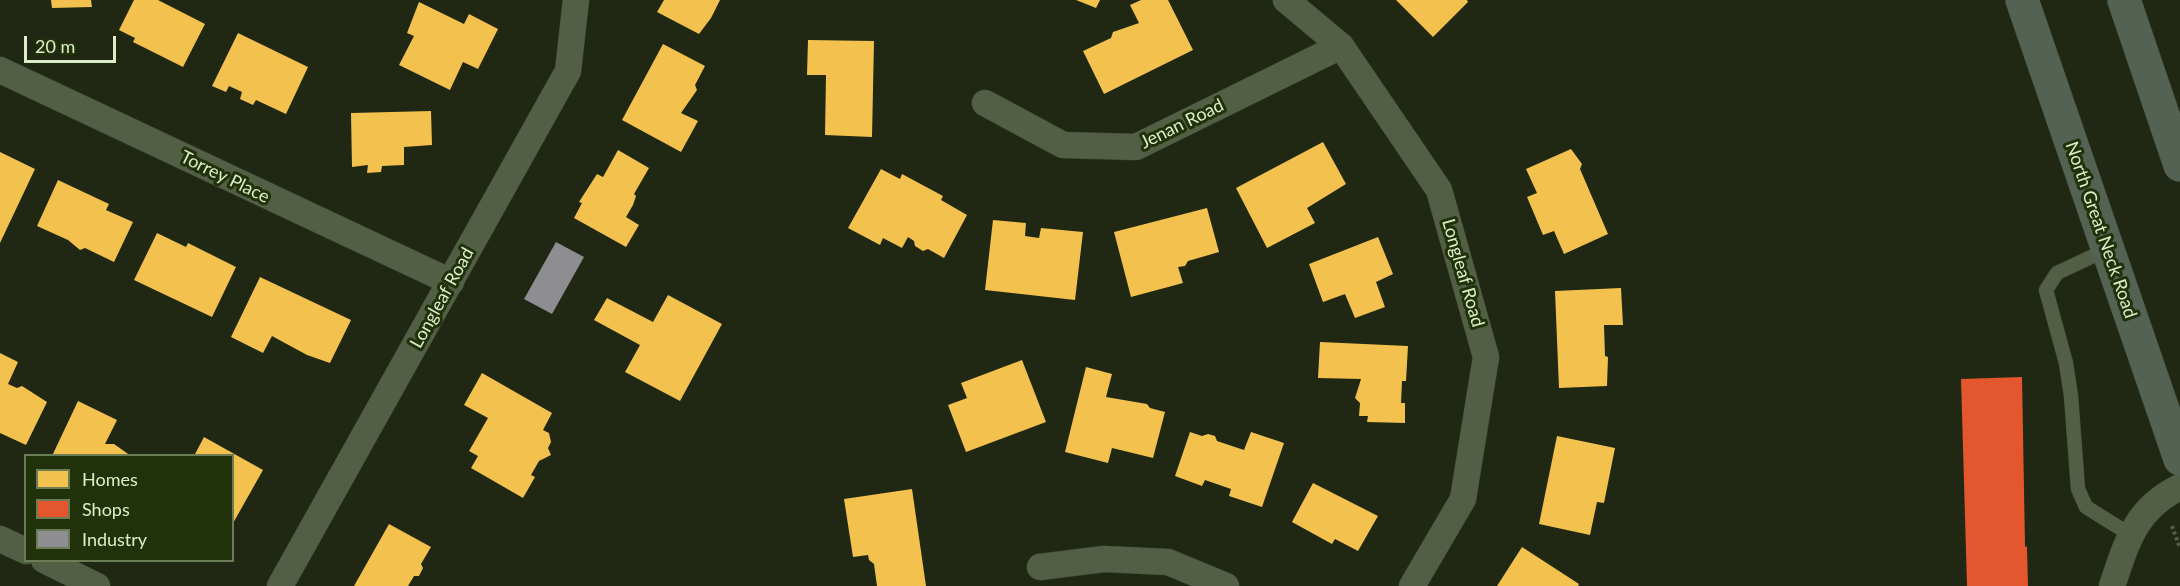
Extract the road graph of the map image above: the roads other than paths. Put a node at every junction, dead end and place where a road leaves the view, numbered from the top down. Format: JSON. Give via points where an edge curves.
{"nodes":[{"id":1,"x":576,"y":0,"type":"edge"},
{"id":2,"x":1286,"y":0,"type":"edge"},
{"id":3,"x":2022,"y":0,"type":"edge"},
{"id":4,"x":2124,"y":0,"type":"edge"},
{"id":5,"x":1341,"y":46,"type":"junction"},
{"id":6,"x":0,"y":70,"type":"edge"},
{"id":7,"x":985,"y":103,"type":"dead end"},
{"id":8,"x":2180,"y":165,"type":"edge"},
{"id":9,"x":2108,"y":249,"type":"junction"},
{"id":10,"x":451,"y":282,"type":"junction"},
{"id":11,"x":2180,"y":459,"type":"edge"},
{"id":12,"x":2180,"y":487,"type":"edge"},
{"id":13,"x":2131,"y":535,"type":"junction"},
{"id":14,"x":0,"y":539,"type":"edge"},
{"id":15,"x":24,"y":551,"type":"edge"},
{"id":16,"x":46,"y":562,"type":"edge"},
{"id":17,"x":1040,"y":567,"type":"dead end"},
{"id":18,"x":97,"y":586,"type":"edge"},
{"id":19,"x":280,"y":586,"type":"edge"},
{"id":20,"x":1226,"y":586,"type":"edge"},
{"id":21,"x":1412,"y":586,"type":"edge"},
{"id":22,"x":2112,"y":586,"type":"edge"}],
"edges":[{"from":1,"to":10,"type":"street","name":"Longleaf Road","via":[[568,70]]},
{"from":2,"to":5,"type":"street","name":"Longleaf Road"},
{"from":3,"to":9,"type":"main road","name":"North Great Neck Road"},
{"from":4,"to":8,"type":"main road"},
{"from":5,"to":7,"type":"street","name":"Jenan Road","via":[[1136,147],[1063,145]]},
{"from":5,"to":21,"type":"street","name":"Longleaf Road","via":[[1439,190],[1486,357],[1463,499]]},
{"from":6,"to":10,"type":"street","name":"Torrey Place"},
{"from":9,"to":11,"type":"main road","name":"North Great Neck Road"},
{"from":9,"to":13,"type":"lane","via":[[2057,273],[2046,290],[2066,363],[2080,498],[2086,507]]},
{"from":10,"to":19,"type":"street","name":"Longleaf Road"},
{"from":12,"to":13,"type":"street","via":[[2161,496]]},
{"from":13,"to":22,"type":"street"},
{"from":14,"to":15,"type":"street"},
{"from":16,"to":18,"type":"street"},
{"from":17,"to":20,"type":"street","via":[[1104,559],[1168,562]]}]}
